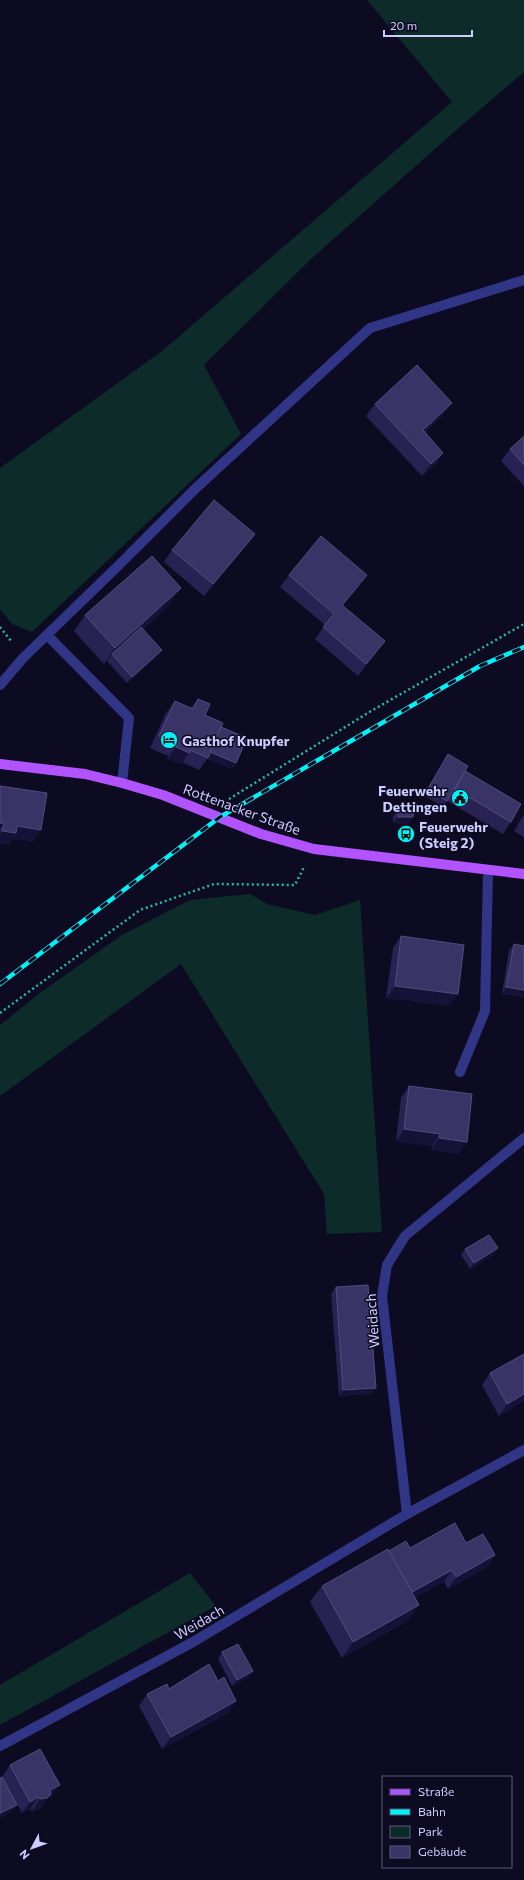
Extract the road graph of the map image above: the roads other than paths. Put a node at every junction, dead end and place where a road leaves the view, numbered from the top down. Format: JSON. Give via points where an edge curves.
{"nodes":[{"id":1,"x":524,"y":280,"type":"edge"},
{"id":2,"x":48,"y":634,"type":"junction"},
{"id":3,"x":0,"y":685,"type":"edge"},
{"id":4,"x":0,"y":764,"type":"edge"},
{"id":5,"x":122,"y":783,"type":"junction"},
{"id":6,"x":488,"y":870,"type":"junction"},
{"id":7,"x":524,"y":874,"type":"edge"},
{"id":8,"x":460,"y":1072,"type":"dead end"},
{"id":9,"x":524,"y":1138,"type":"edge"},
{"id":10,"x":524,"y":1450,"type":"edge"},
{"id":11,"x":407,"y":1514,"type":"junction"},
{"id":12,"x":0,"y":1746,"type":"edge"}],
"edges":[{"from":1,"to":2,"type":"street","via":[[370,328],[195,488]]},
{"from":2,"to":3,"type":"street"},
{"from":2,"to":5,"type":"street","via":[[129,718]]},
{"from":4,"to":5,"type":"main road","name":"Rottenacker Straße","via":[[85,774]]},
{"from":5,"to":6,"type":"main road","name":"Rottenacker Straße","via":[[163,795],[261,834],[314,849]]},
{"from":6,"to":7,"type":"main road","name":"Rottenacker Straße"},
{"from":6,"to":8,"type":"street","via":[[485,1011]]},
{"from":9,"to":11,"type":"street","name":"Weidach","via":[[405,1236],[387,1265],[382,1296]]},
{"from":10,"to":11,"type":"street","name":"Weidach"},
{"from":11,"to":12,"type":"street","name":"Weidach","via":[[193,1642]]}]}
